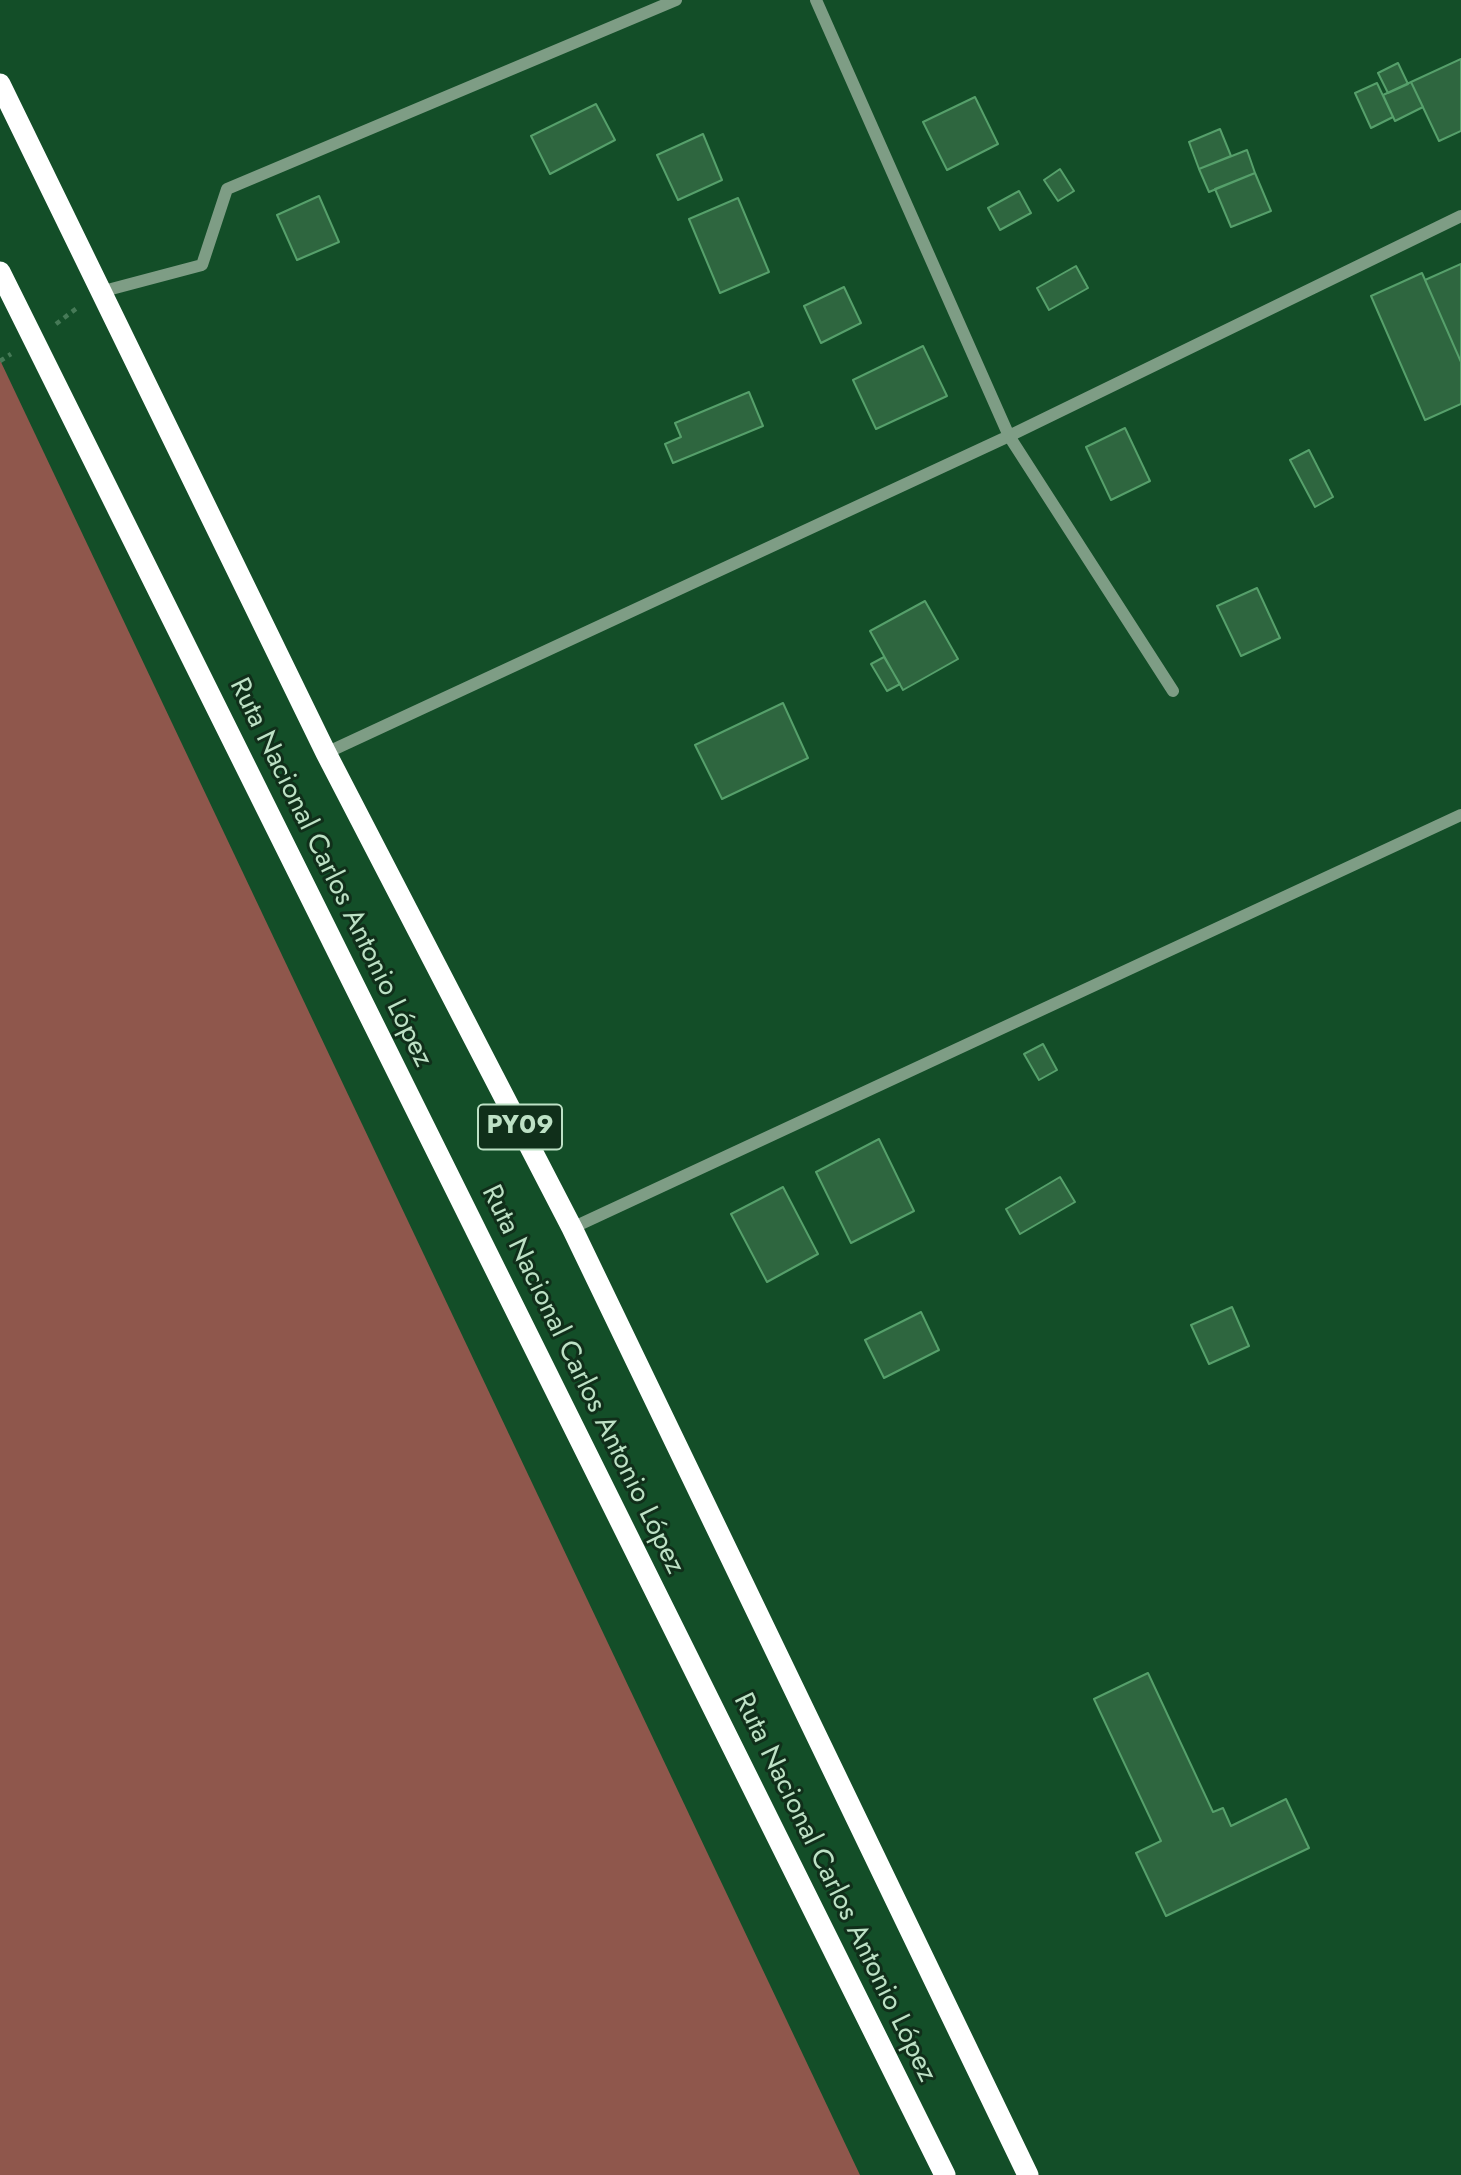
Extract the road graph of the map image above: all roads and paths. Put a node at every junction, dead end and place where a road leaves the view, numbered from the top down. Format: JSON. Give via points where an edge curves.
{"nodes":[{"id":1,"x":676,"y":0,"type":"edge"},
{"id":2,"x":816,"y":0,"type":"edge"},
{"id":3,"x":0,"y":84,"type":"edge"},
{"id":4,"x":1461,"y":216,"type":"edge"},
{"id":5,"x":0,"y":272,"type":"edge"},
{"id":6,"x":100,"y":292,"type":"junction"},
{"id":7,"x":1009,"y":436,"type":"junction"},
{"id":8,"x":1173,"y":691,"type":"dead end"},
{"id":9,"x":327,"y":753,"type":"junction"},
{"id":10,"x":1461,"y":815,"type":"edge"},
{"id":11,"x":572,"y":1228,"type":"junction"},
{"id":12,"x":945,"y":2175,"type":"edge"},
{"id":13,"x":1028,"y":2175,"type":"edge"}],
"edges":[{"from":1,"to":6,"type":"street","via":[[226,189],[202,265]]},
{"from":2,"to":7,"type":"street"},
{"from":3,"to":6,"type":"highway","number":"PY09"},
{"from":4,"to":7,"type":"street"},
{"from":5,"to":12,"type":"highway","name":"Ruta Nacional Carlos Antonio López","number":"PY09"},
{"from":6,"to":9,"type":"highway","number":"PY09"},
{"from":7,"to":8,"type":"street"},
{"from":7,"to":9,"type":"street"},
{"from":9,"to":11,"type":"highway","number":"PY09"},
{"from":10,"to":11,"type":"street"},
{"from":11,"to":13,"type":"highway","number":"PY09"}]}
